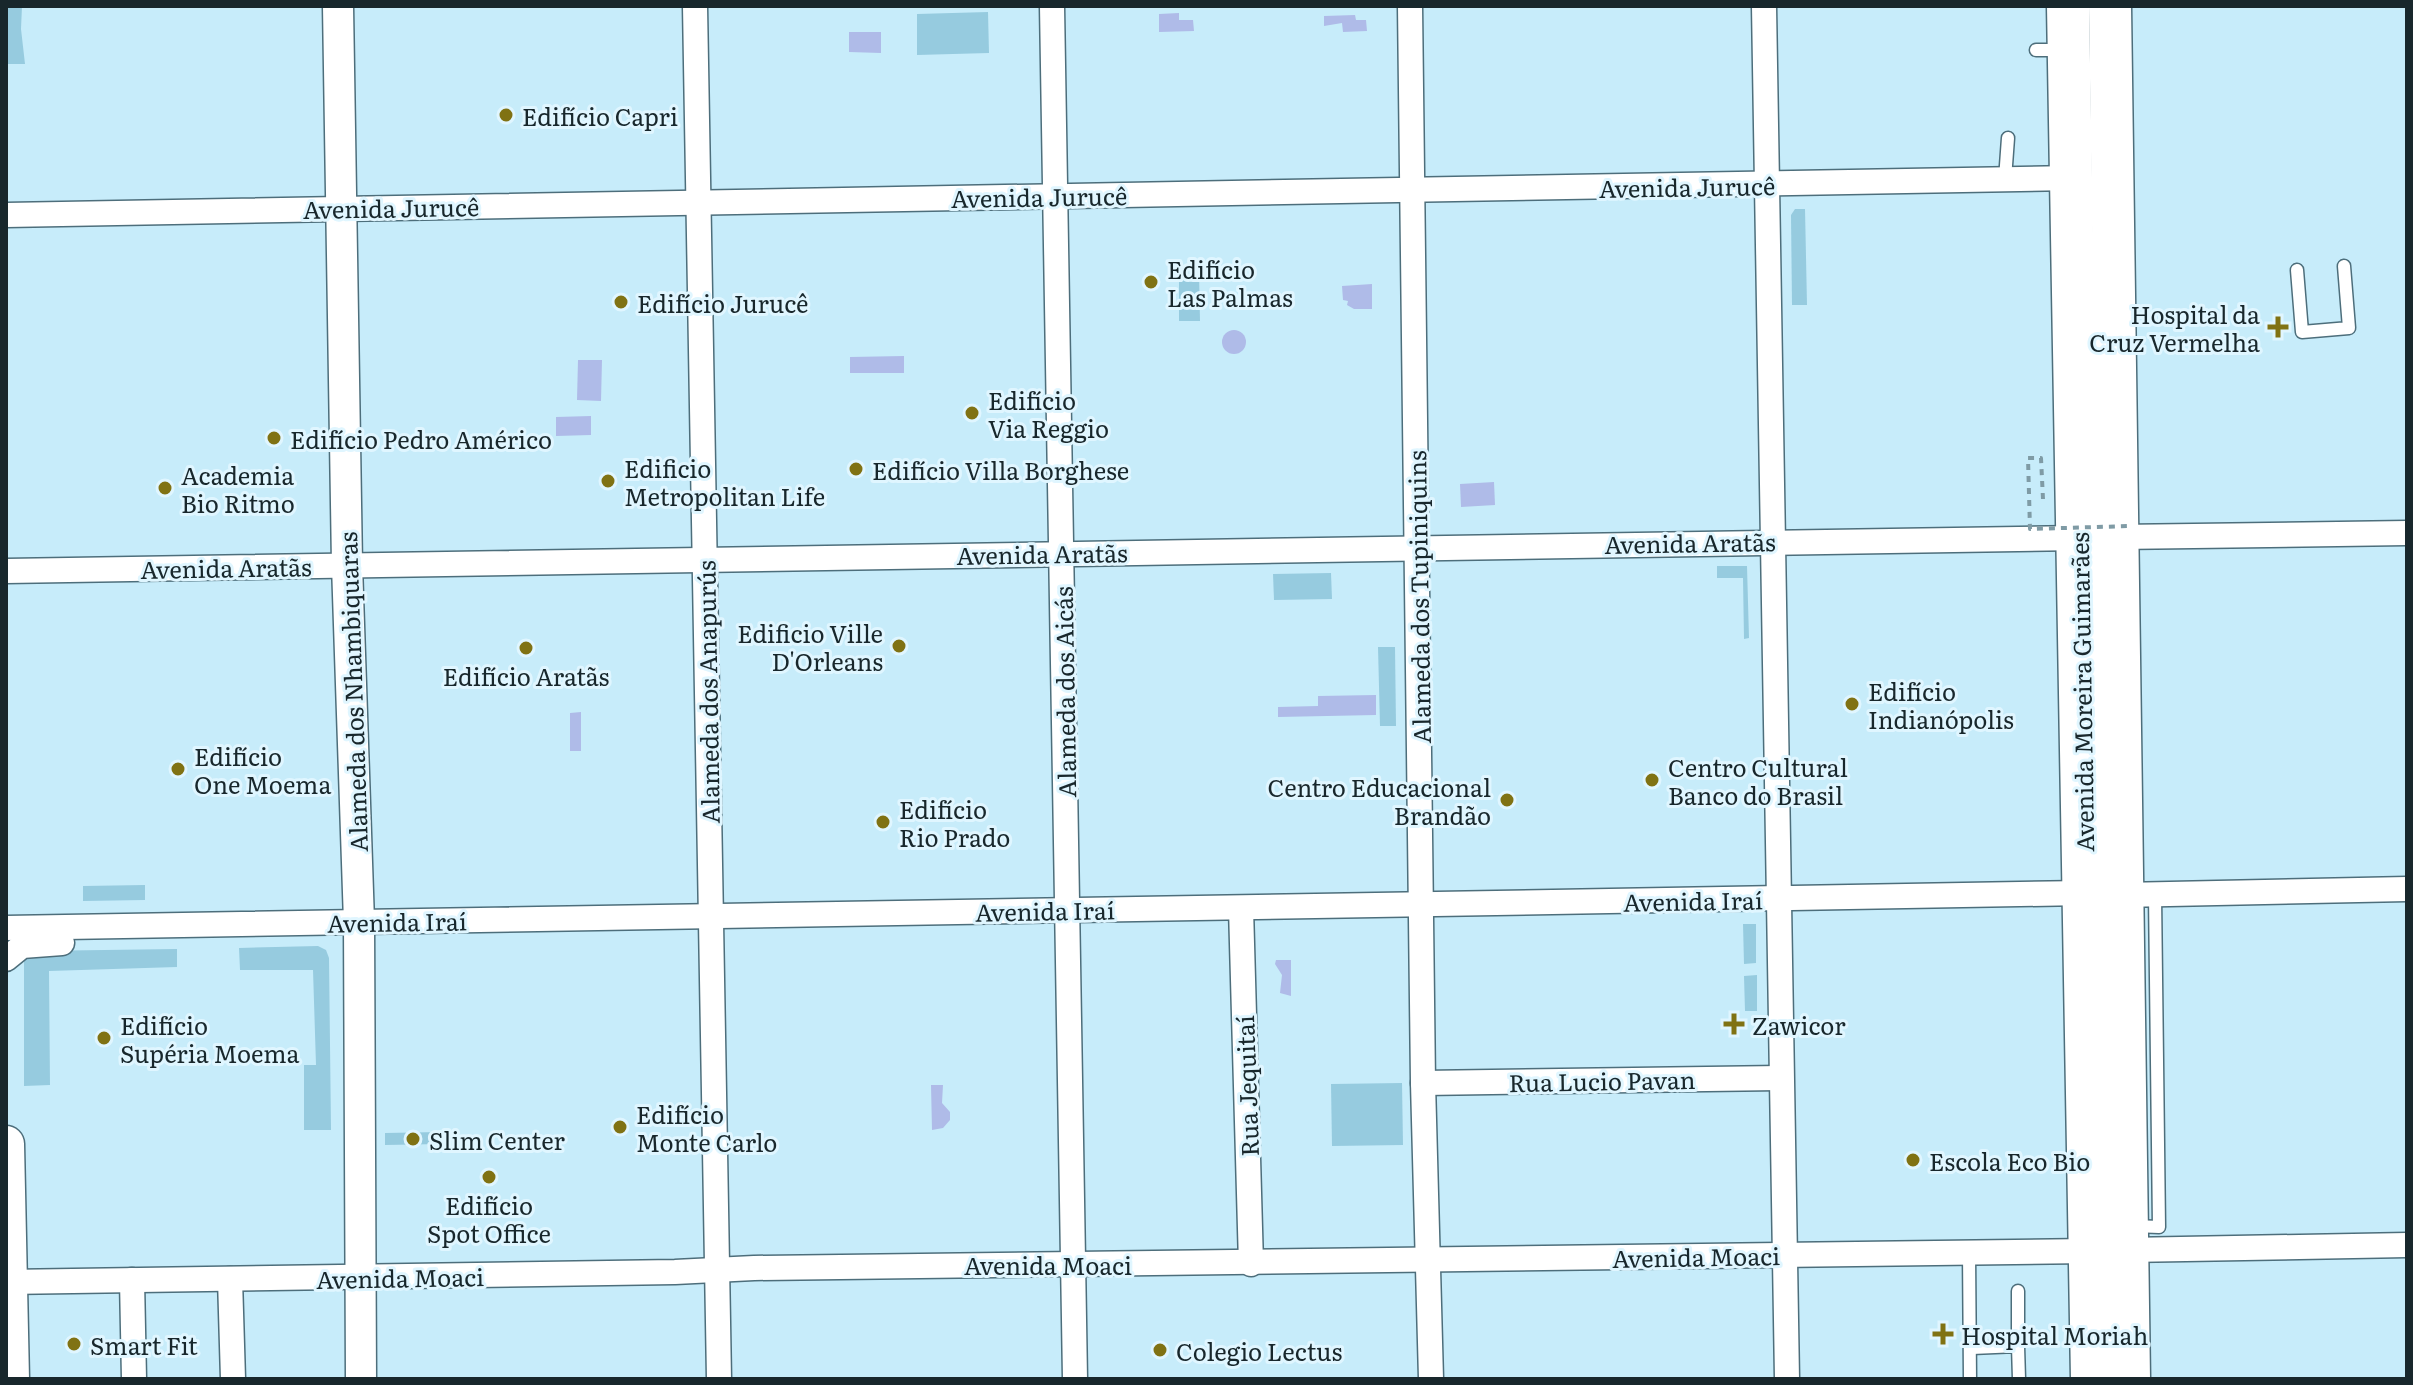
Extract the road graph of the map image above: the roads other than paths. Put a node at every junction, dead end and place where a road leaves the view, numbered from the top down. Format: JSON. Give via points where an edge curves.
{"nodes":[{"id":1,"x":338,"y":6,"type":"edge"},
{"id":2,"x":695,"y":6,"type":"edge"},
{"id":3,"x":1052,"y":6,"type":"edge"},
{"id":4,"x":1410,"y":6,"type":"edge"},
{"id":5,"x":1764,"y":6,"type":"edge"},
{"id":6,"x":2068,"y":6,"type":"edge"},
{"id":7,"x":2110,"y":6,"type":"edge"},
{"id":8,"x":2008,"y":138,"type":"dead end"},
{"id":9,"x":2072,"y":178,"type":"junction"},
{"id":10,"x":2005,"y":179,"type":"junction"},
{"id":11,"x":1768,"y":185,"type":"junction"},
{"id":12,"x":1413,"y":189,"type":"junction"},
{"id":13,"x":1055,"y":196,"type":"junction"},
{"id":14,"x":698,"y":202,"type":"junction"},
{"id":15,"x":342,"y":207,"type":"junction"},
{"id":16,"x":6,"y":215,"type":"edge"},
{"id":17,"x":2344,"y":266,"type":"dead end"},
{"id":18,"x":2297,"y":270,"type":"dead end"},
{"id":19,"x":2407,"y":533,"type":"edge"},
{"id":20,"x":2109,"y":534,"type":"junction"},
{"id":21,"x":1771,"y":541,"type":"junction"},
{"id":22,"x":1418,"y":546,"type":"junction"},
{"id":23,"x":1062,"y":553,"type":"junction"},
{"id":24,"x":705,"y":559,"type":"junction"},
{"id":25,"x":347,"y":565,"type":"junction"},
{"id":26,"x":6,"y":571,"type":"edge"},
{"id":27,"x":2407,"y":889,"type":"edge"},
{"id":28,"x":2121,"y":894,"type":"junction"},
{"id":29,"x":1778,"y":899,"type":"junction"},
{"id":30,"x":1421,"y":904,"type":"junction"},
{"id":31,"x":1241,"y":908,"type":"junction"},
{"id":32,"x":1068,"y":909,"type":"junction"},
{"id":33,"x":711,"y":916,"type":"junction"},
{"id":34,"x":6,"y":928,"type":"edge"},
{"id":35,"x":359,"y":930,"type":"junction"},
{"id":36,"x":6,"y":959,"type":"edge"},
{"id":37,"x":1780,"y":1078,"type":"junction"},
{"id":38,"x":1423,"y":1083,"type":"junction"},
{"id":39,"x":6,"y":1144,"type":"edge"},
{"id":40,"x":2133,"y":1240,"type":"junction"},
{"id":41,"x":2407,"y":1245,"type":"edge"},
{"id":42,"x":1969,"y":1252,"type":"junction"},
{"id":43,"x":1784,"y":1256,"type":"junction"},
{"id":44,"x":716,"y":1258,"type":"junction"},
{"id":45,"x":1429,"y":1261,"type":"junction"},
{"id":46,"x":1072,"y":1264,"type":"junction"},
{"id":47,"x":1251,"y":1264,"type":"junction"},
{"id":48,"x":358,"y":1278,"type":"junction"},
{"id":49,"x":230,"y":1279,"type":"junction"},
{"id":50,"x":132,"y":1280,"type":"junction"},
{"id":51,"x":8,"y":1282,"type":"edge"},
{"id":52,"x":2018,"y":1291,"type":"dead end"},
{"id":53,"x":2018,"y":1346,"type":"junction"},
{"id":54,"x":1972,"y":1348,"type":"junction"},
{"id":55,"x":11,"y":1379,"type":"edge"},
{"id":56,"x":134,"y":1379,"type":"edge"},
{"id":57,"x":233,"y":1379,"type":"edge"},
{"id":58,"x":361,"y":1379,"type":"edge"},
{"id":59,"x":719,"y":1379,"type":"edge"},
{"id":60,"x":1075,"y":1379,"type":"edge"},
{"id":61,"x":1431,"y":1379,"type":"edge"},
{"id":62,"x":1787,"y":1379,"type":"edge"},
{"id":63,"x":1970,"y":1379,"type":"edge"},
{"id":64,"x":2019,"y":1379,"type":"edge"},
{"id":65,"x":2092,"y":1379,"type":"edge"},
{"id":66,"x":2129,"y":1379,"type":"edge"}],
"edges":[{"from":1,"to":15,"type":"street","name":"Alameda dos Nhambiquaras"},
{"from":2,"to":14,"type":"street","name":"Alameda dos Anapurús"},
{"from":3,"to":13,"type":"street","name":"Alameda dos Aicás"},
{"from":4,"to":12,"type":"street","name":"Alameda dos Tupiniquins"},
{"from":5,"to":11,"type":"street"},
{"from":6,"to":9,"type":"highway","name":"Avenida Moreira Guimarães","via":[[2052,50]]},
{"from":7,"to":20,"type":"highway","name":"Avenida Moreira Guimarães"},
{"from":8,"to":10,"type":"lane"},
{"from":9,"to":10,"type":"street","name":"Avenida Jurucê"},
{"from":9,"to":20,"type":"highway","name":"Avenida Moreira Guimarães"},
{"from":10,"to":11,"type":"street","name":"Avenida Jurucê"},
{"from":11,"to":12,"type":"street","name":"Avenida Jurucê"},
{"from":11,"to":21,"type":"street"},
{"from":12,"to":13,"type":"street","name":"Avenida Jurucê"},
{"from":12,"to":22,"type":"street","name":"Alameda dos Tupiniquins"},
{"from":13,"to":14,"type":"street","name":"Avenida Jurucê"},
{"from":13,"to":23,"type":"street","name":"Alameda dos Aicás"},
{"from":14,"to":15,"type":"street","name":"Avenida Jurucê"},
{"from":14,"to":24,"type":"street","name":"Alameda dos Anapurús"},
{"from":15,"to":16,"type":"street","name":"Avenida Jurucê"},
{"from":15,"to":25,"type":"street","name":"Alameda dos Nhambiquaras"},
{"from":17,"to":18,"type":"lane","via":[[2349,328],[2317,331],[2302,332]]},
{"from":19,"to":20,"type":"street","name":"Avenida Aratãs"},
{"from":20,"to":21,"type":"street","name":"Avenida Aratãs"},
{"from":20,"to":28,"type":"highway","name":"Avenida Moreira Guimarães"},
{"from":21,"to":22,"type":"street","name":"Avenida Aratãs"},
{"from":21,"to":29,"type":"street"},
{"from":22,"to":23,"type":"street","name":"Avenida Aratãs"},
{"from":22,"to":30,"type":"street","name":"Alameda dos Tupiniquins"},
{"from":23,"to":24,"type":"street","name":"Avenida Aratãs"},
{"from":23,"to":32,"type":"street","name":"Alameda dos Aicás"},
{"from":24,"to":25,"type":"street","name":"Avenida Aratãs"},
{"from":24,"to":33,"type":"street","name":"Alameda dos Anapurús"},
{"from":25,"to":26,"type":"street","name":"Avenida Aratãs"},
{"from":25,"to":35,"type":"street","name":"Alameda dos Nhambiquaras"},
{"from":27,"to":28,"type":"street","name":"Avenida Iraí"},
{"from":28,"to":29,"type":"street","name":"Avenida Iraí"},
{"from":28,"to":40,"type":"highway","name":"Avenida Moreira Guimarães"},
{"from":28,"to":40,"type":"highway","name":"Avenida Moreira Guimarães","via":[[2139,948]]},
{"from":29,"to":30,"type":"street","name":"Avenida Iraí"},
{"from":29,"to":37,"type":"street"},
{"from":30,"to":31,"type":"street","name":"Avenida Iraí"},
{"from":30,"to":38,"type":"street","name":"Alameda dos Tupiniquins"},
{"from":31,"to":32,"type":"street","name":"Avenida Iraí"},
{"from":31,"to":47,"type":"street","name":"Rua Jequitaí"},
{"from":32,"to":33,"type":"street","name":"Avenida Iraí"},
{"from":32,"to":46,"type":"street","name":"Alameda dos Aicás"},
{"from":33,"to":35,"type":"street","name":"Avenida Iraí"},
{"from":33,"to":44,"type":"street","name":"Alameda dos Anapurús"},
{"from":34,"to":35,"type":"street","name":"Avenida Iraí"},
{"from":35,"to":36,"type":"street","via":[[34,943]]},
{"from":35,"to":48,"type":"street","name":"Alameda dos Nhambiquaras"},
{"from":37,"to":38,"type":"street","name":"Rua Lucio Pavan"},
{"from":37,"to":43,"type":"street"},
{"from":38,"to":45,"type":"street","name":"Alameda dos Tupiniquins"},
{"from":39,"to":51,"type":"main road"},
{"from":40,"to":41,"type":"street","name":"Avenida Moaci"},
{"from":40,"to":42,"type":"street","name":"Avenida Moaci"},
{"from":40,"to":65,"type":"highway","name":"Avenida Moreira Guimarães"},
{"from":40,"to":66,"type":"highway","name":"Avenida Moreira Guimarães"},
{"from":42,"to":43,"type":"street","name":"Avenida Moaci"},
{"from":42,"to":54,"type":"lane"},
{"from":43,"to":45,"type":"street","name":"Avenida Moaci"},
{"from":43,"to":62,"type":"street"},
{"from":44,"to":46,"type":"street","name":"Avenida Moaci","via":[[729,1247],[737,1257],[808,1254],[822,1260],[824,1267]]},
{"from":44,"to":48,"type":"street","name":"Avenida Moaci","via":[[675,1272]]},
{"from":44,"to":59,"type":"street","name":"Alameda dos Anapurús"},
{"from":45,"to":47,"type":"street","name":"Avenida Moaci"},
{"from":45,"to":61,"type":"street","name":"Alameda dos Tupiniquins"},
{"from":46,"to":47,"type":"street","name":"Avenida Moaci"},
{"from":46,"to":60,"type":"street","name":"Alameda dos Aicás"},
{"from":48,"to":49,"type":"street","name":"Avenida Moaci"},
{"from":48,"to":58,"type":"street","name":"Alameda dos Nhambiquaras"},
{"from":49,"to":50,"type":"street","name":"Avenida Moaci"},
{"from":49,"to":57,"type":"street"},
{"from":50,"to":51,"type":"street","name":"Avenida Moaci"},
{"from":50,"to":56,"type":"street"},
{"from":51,"to":55,"type":"main road"},
{"from":52,"to":53,"type":"lane"},
{"from":53,"to":54,"type":"lane"},
{"from":53,"to":64,"type":"lane"},
{"from":54,"to":63,"type":"lane"}]}
